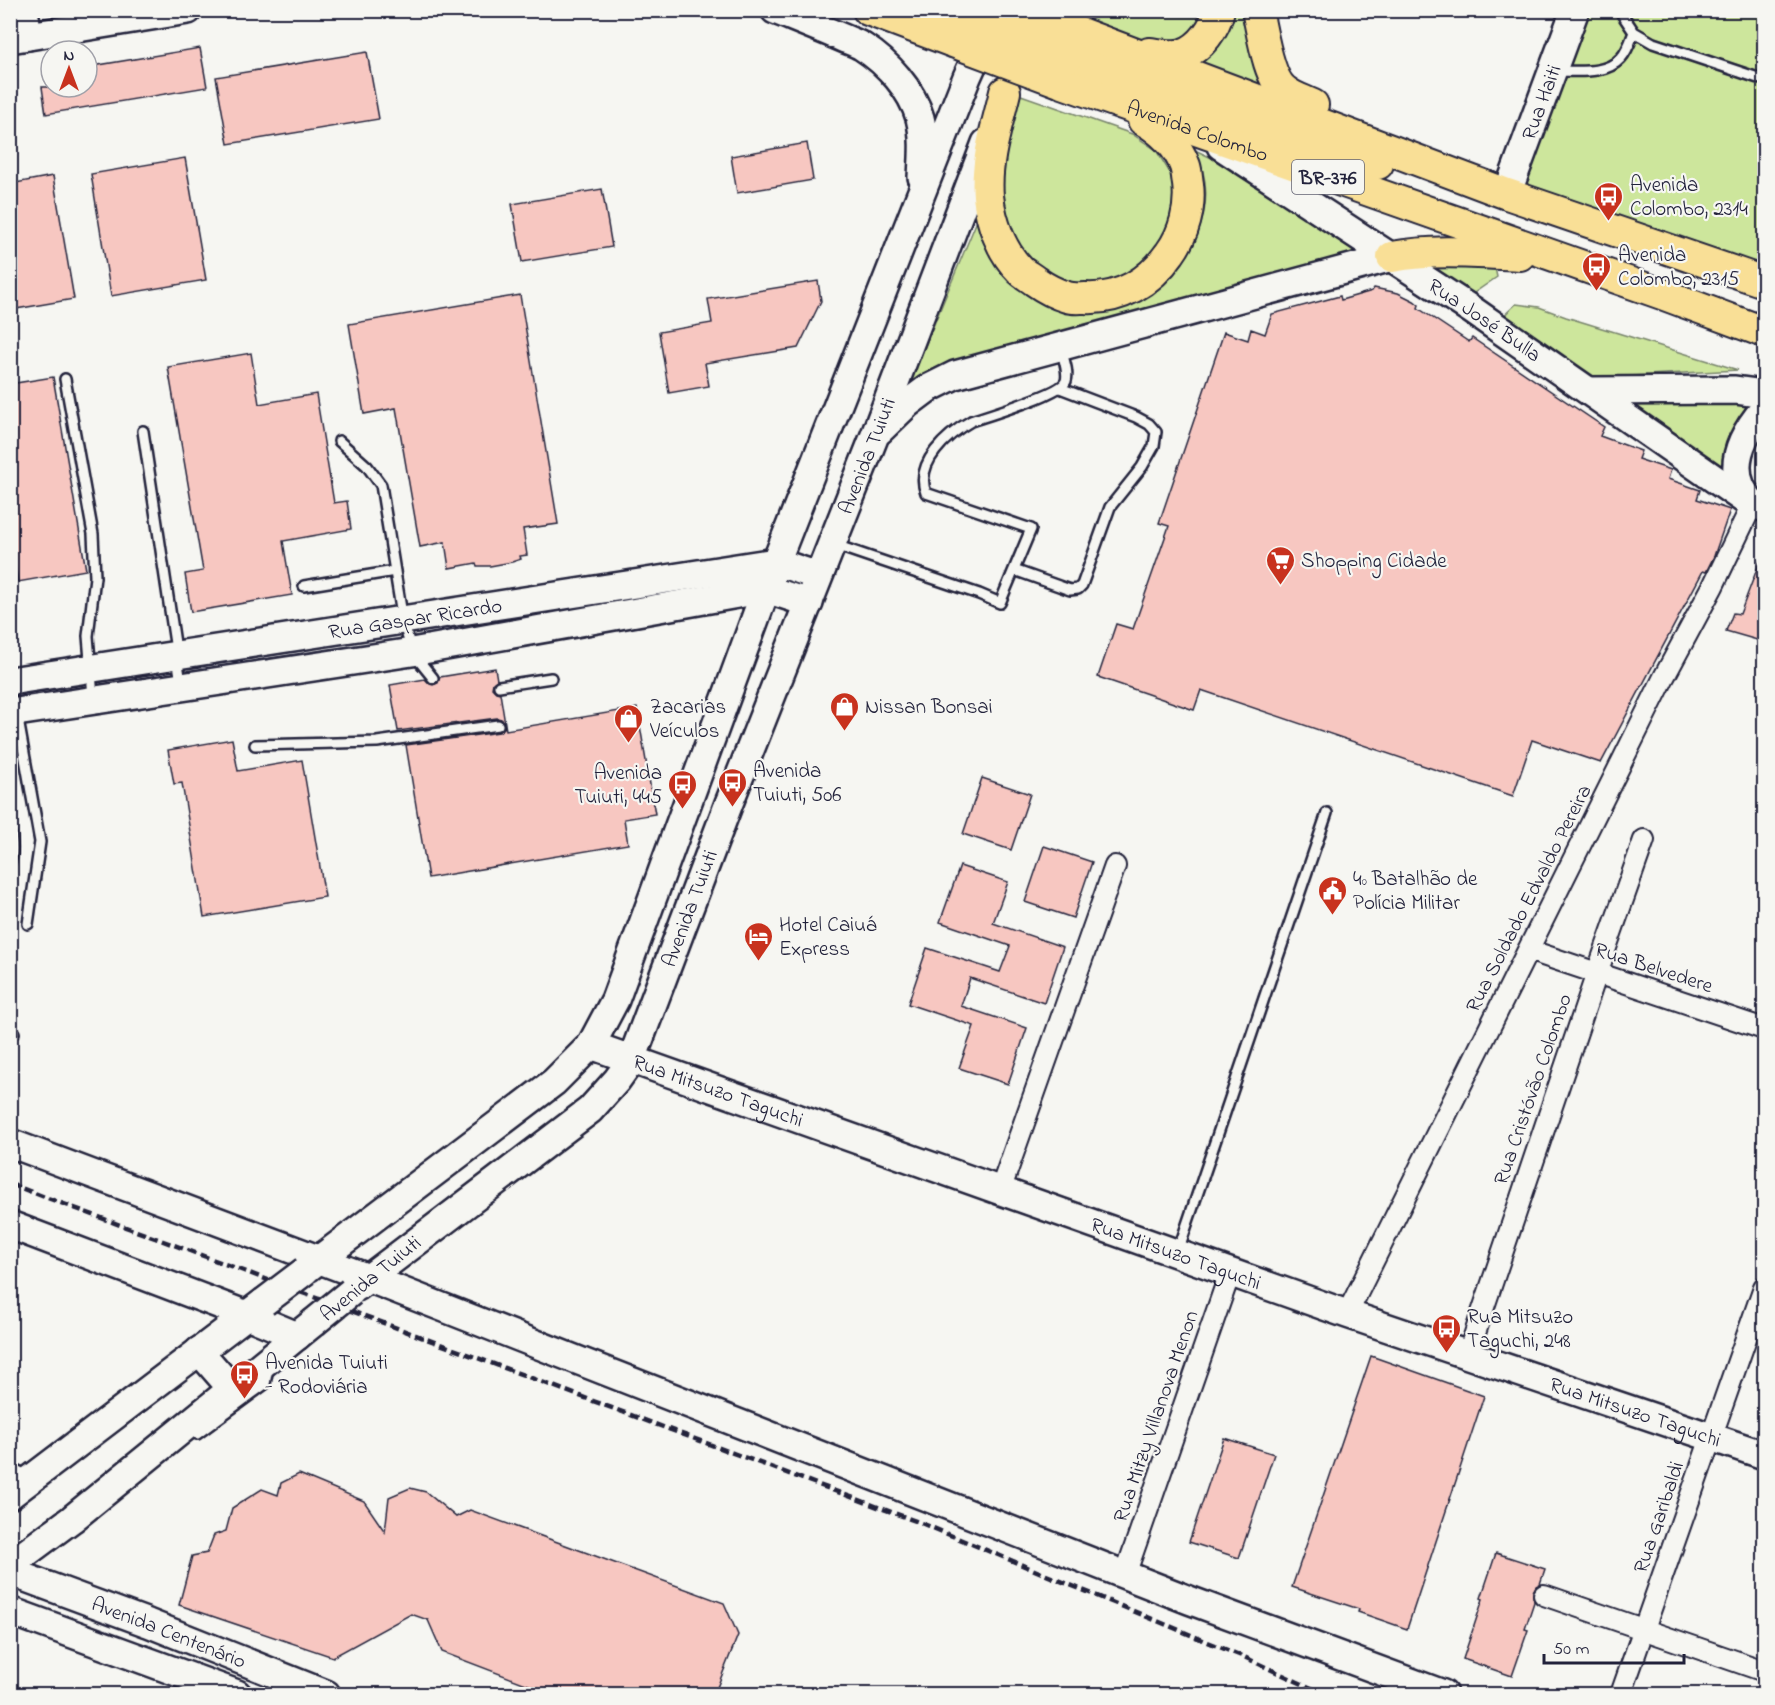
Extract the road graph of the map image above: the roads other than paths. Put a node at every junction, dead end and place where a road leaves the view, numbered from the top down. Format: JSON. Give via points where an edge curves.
{"nodes":[{"id":1,"x":188,"y":10,"type":"edge"},
{"id":2,"x":775,"y":10,"type":"edge"},
{"id":3,"x":868,"y":10,"type":"edge"},
{"id":4,"x":997,"y":10,"type":"edge"},
{"id":5,"x":1020,"y":10,"type":"edge"},
{"id":6,"x":1041,"y":10,"type":"edge"},
{"id":7,"x":1219,"y":10,"type":"edge"},
{"id":8,"x":1257,"y":10,"type":"edge"},
{"id":9,"x":1575,"y":10,"type":"edge"},
{"id":10,"x":1625,"y":12,"type":"edge"},
{"id":11,"x":952,"y":24,"type":"edge"},
{"id":12,"x":21,"y":28,"type":"edge"},
{"id":13,"x":1634,"y":32,"type":"junction"},
{"id":14,"x":1123,"y":48,"type":"junction"},
{"id":15,"x":1068,"y":57,"type":"junction"},
{"id":16,"x":1552,"y":71,"type":"junction"},
{"id":17,"x":1764,"y":81,"type":"edge"},
{"id":18,"x":1005,"y":92,"type":"junction"},
{"id":19,"x":1104,"y":98,"type":"junction"},
{"id":20,"x":1202,"y":133,"type":"junction"},
{"id":21,"x":1507,"y":194,"type":"junction"},
{"id":22,"x":921,"y":196,"type":"junction"},
{"id":23,"x":1553,"y":256,"type":"junction"},
{"id":24,"x":1392,"y":257,"type":"junction"},
{"id":25,"x":1764,"y":282,"type":"edge"},
{"id":26,"x":1764,"y":332,"type":"edge"},
{"id":27,"x":1060,"y":346,"type":"junction"},
{"id":28,"x":64,"y":379,"type":"dead end"},
{"id":29,"x":1060,"y":388,"type":"junction"},
{"id":30,"x":1590,"y":391,"type":"junction"},
{"id":31,"x":1764,"y":394,"type":"edge"},
{"id":32,"x":1764,"y":409,"type":"edge"},
{"id":33,"x":144,"y":431,"type":"dead end"},
{"id":34,"x":875,"y":435,"type":"junction"},
{"id":35,"x":339,"y":441,"type":"dead end"},
{"id":36,"x":1758,"y":508,"type":"edge"},
{"id":37,"x":831,"y":544,"type":"junction"},
{"id":38,"x":776,"y":562,"type":"junction"},
{"id":39,"x":1014,"y":570,"type":"junction"},
{"id":40,"x":395,"y":571,"type":"junction"},
{"id":41,"x":818,"y":576,"type":"junction"},
{"id":42,"x":304,"y":586,"type":"dead end"},
{"id":43,"x":704,"y":586,"type":"junction"},
{"id":44,"x":766,"y":589,"type":"junction"},
{"id":45,"x":809,"y":603,"type":"junction"},
{"id":46,"x":403,"y":621,"type":"junction"},
{"id":47,"x":412,"y":652,"type":"junction"},
{"id":48,"x":176,"y":655,"type":"junction"},
{"id":49,"x":90,"y":669,"type":"junction"},
{"id":50,"x":434,"y":678,"type":"dead end"},
{"id":51,"x":551,"y":678,"type":"dead end"},
{"id":52,"x":10,"y":681,"type":"edge"},
{"id":53,"x":181,"y":686,"type":"junction"},
{"id":54,"x":498,"y":686,"type":"dead end"},
{"id":55,"x":93,"y":700,"type":"junction"},
{"id":56,"x":14,"y":712,"type":"edge"},
{"id":57,"x":498,"y":725,"type":"dead end"},
{"id":58,"x":255,"y":745,"type":"dead end"},
{"id":59,"x":1327,"y":813,"type":"dead end"},
{"id":60,"x":10,"y":828,"type":"edge"},
{"id":61,"x":1644,"y":840,"type":"dead end"},
{"id":62,"x":10,"y":863,"type":"edge"},
{"id":63,"x":1115,"y":867,"type":"dead end"},
{"id":64,"x":28,"y":924,"type":"dead end"},
{"id":65,"x":1528,"y":950,"type":"junction"},
{"id":66,"x":1597,"y":973,"type":"junction"},
{"id":67,"x":1764,"y":1029,"type":"edge"},
{"id":68,"x":591,"y":1045,"type":"junction"},
{"id":69,"x":632,"y":1059,"type":"junction"},
{"id":70,"x":10,"y":1143,"type":"edge"},
{"id":71,"x":455,"y":1157,"type":"junction"},
{"id":72,"x":487,"y":1187,"type":"junction"},
{"id":73,"x":1000,"y":1191,"type":"junction"},
{"id":74,"x":10,"y":1225,"type":"edge"},
{"id":75,"x":1177,"y":1254,"type":"junction"},
{"id":76,"x":312,"y":1265,"type":"junction"},
{"id":77,"x":1230,"y":1273,"type":"junction"},
{"id":78,"x":359,"y":1285,"type":"junction"},
{"id":79,"x":1764,"y":1287,"type":"edge"},
{"id":80,"x":255,"y":1308,"type":"junction"},
{"id":81,"x":1347,"y":1314,"type":"junction"},
{"id":82,"x":305,"y":1330,"type":"junction"},
{"id":83,"x":199,"y":1351,"type":"junction"},
{"id":84,"x":1468,"y":1354,"type":"junction"},
{"id":85,"x":269,"y":1360,"type":"junction"},
{"id":86,"x":233,"y":1390,"type":"junction"},
{"id":87,"x":1711,"y":1438,"type":"junction"},
{"id":88,"x":191,"y":1439,"type":"dead end"},
{"id":89,"x":1764,"y":1455,"type":"edge"},
{"id":90,"x":21,"y":1473,"type":"edge"},
{"id":91,"x":127,"y":1487,"type":"dead end"},
{"id":92,"x":10,"y":1495,"type":"edge"},
{"id":93,"x":72,"y":1519,"type":"junction"},
{"id":94,"x":10,"y":1565,"type":"edge"},
{"id":95,"x":10,"y":1572,"type":"edge"},
{"id":96,"x":1125,"y":1575,"type":"junction"},
{"id":97,"x":1544,"y":1595,"type":"dead end"},
{"id":98,"x":10,"y":1611,"type":"edge"},
{"id":99,"x":1644,"y":1630,"type":"junction"},
{"id":100,"x":1764,"y":1671,"type":"edge"},
{"id":101,"x":237,"y":1695,"type":"edge"},
{"id":102,"x":326,"y":1695,"type":"edge"},
{"id":103,"x":1443,"y":1695,"type":"edge"},
{"id":104,"x":1621,"y":1695,"type":"edge"}],
"edges":[{"from":1,"to":12,"type":"main road"},
{"from":2,"to":22,"type":"main road","via":[[863,47],[902,83],[920,119]]},
{"from":3,"to":11,"type":"main road","name":"Avenida Colombo","number":"BR-376"},
{"from":4,"to":22,"type":"main road","name":"Avenida Tuiuti"},
{"from":5,"to":15,"type":"main road","name":"Avenida Colombo","bridge":true},
{"from":6,"to":18,"type":"main road","name":"Avenida Tuiuti"},
{"from":7,"to":14,"type":"main road","via":[[1211,31],[1200,44],[1183,54],[1161,55]]},
{"from":8,"to":21,"type":"main road","via":[[1272,75],[1282,89],[1419,148]]},
{"from":9,"to":16,"type":"main road","name":"Rua Haiti"},
{"from":10,"to":13,"type":"lane"},
{"from":11,"to":15,"type":"main road","name":"Avenida Colombo","number":"BR-376","bridge":true},
{"from":13,"to":16,"type":"lane","via":[[1622,58],[1607,68]]},
{"from":13,"to":17,"type":"lane","via":[[1653,43]]},
{"from":14,"to":15,"type":"main road","name":"Avenida Colombo"},
{"from":14,"to":21,"type":"main road","name":"Avenida Colombo"},
{"from":15,"to":19,"type":"main road","name":"Avenida Colombo","number":"BR-376"},
{"from":15,"to":21,"type":"main road","name":"Avenida Colombo","number":"BR-376","via":[[1365,161]]},
{"from":16,"to":21,"type":"main road","name":"Rua Haiti"},
{"from":18,"to":19,"type":"main road","via":[[989,159],[988,195],[993,223],[1005,251],[1021,271],[1069,298],[1098,299],[1123,293],[1143,282],[1179,242],[1186,219],[1189,194],[1185,165],[1172,143],[1155,127]]},
{"from":18,"to":34,"type":"main road","name":"Avenida Tuiuti"},
{"from":19,"to":20,"type":"main road","name":"Avenida Colombo","number":"BR-376"},
{"from":20,"to":23,"type":"main road","name":"Avenida Colombo","number":"BR-376"},
{"from":20,"to":24,"type":"main road","name":"Rua José Bulla"},
{"from":21,"to":25,"type":"main road","name":"Avenida Colombo","number":"BR-376"},
{"from":22,"to":38,"type":"main road","name":"Avenida Tuiuti"},
{"from":23,"to":24,"type":"main road","via":[[1442,251]]},
{"from":23,"to":26,"type":"main road","name":"Avenida Colombo","number":"BR-376"},
{"from":24,"to":27,"type":"main road"},
{"from":24,"to":30,"type":"main road","name":"Rua José Bulla"},
{"from":27,"to":29,"type":"lane","via":[[1067,377]]},
{"from":27,"to":34,"type":"main road","via":[[955,375],[907,404]]},
{"from":28,"to":49,"type":"lane","via":[[93,534]]},
{"from":29,"to":39,"type":"lane","via":[[971,421],[939,447],[927,467],[926,493],[1030,530]]},
{"from":29,"to":39,"type":"lane","via":[[1149,424],[1155,432],[1154,446],[1110,507],[1078,590]]},
{"from":30,"to":31,"type":"main road","via":[[1735,390]]},
{"from":30,"to":36,"type":"main road","name":"Rua José Bulla"},
{"from":32,"to":36,"type":"main road","via":[[1744,437],[1737,457],[1742,488]]},
{"from":33,"to":48,"type":"lane"},
{"from":34,"to":37,"type":"main road","name":"Avenida Tuiuti"},
{"from":35,"to":40,"type":"lane","via":[[381,485]]},
{"from":36,"to":65,"type":"street","name":"Rua Soldado Edvaldo Pereira","via":[[1665,677]]},
{"from":37,"to":39,"type":"lane","via":[[1000,603]]},
{"from":37,"to":41,"type":"main road","name":"Avenida Tuiuti"},
{"from":38,"to":41,"type":"main road","name":"Rua Gaspar Ricardo"},
{"from":38,"to":43,"type":"main road","name":"Rua Gaspar Ricardo"},
{"from":38,"to":44,"type":"main road","name":"Avenida Tuiuti"},
{"from":40,"to":42,"type":"lane"},
{"from":40,"to":46,"type":"lane"},
{"from":41,"to":45,"type":"main road","name":"Avenida Tuiuti"},
{"from":43,"to":44,"type":"main road","name":"Rua Gaspar Ricardo"},
{"from":43,"to":46,"type":"main road","name":"Rua Gaspar Ricardo"},
{"from":43,"to":47,"type":"main road","name":"Rua Gaspar Ricardo"},
{"from":44,"to":45,"type":"main road","name":"Rua Gaspar Ricardo"},
{"from":44,"to":68,"type":"main road","name":"Avenida Tuiuti","via":[[615,1000]]},
{"from":45,"to":69,"type":"main road","name":"Avenida Tuiuti"},
{"from":46,"to":47,"type":"lane"},
{"from":46,"to":48,"type":"main road","name":"Rua Gaspar Ricardo"},
{"from":47,"to":50,"type":"lane"},
{"from":47,"to":53,"type":"main road","name":"Rua Gaspar Ricardo"},
{"from":48,"to":49,"type":"main road","name":"Rua Gaspar Ricardo"},
{"from":48,"to":53,"type":"lane"},
{"from":49,"to":52,"type":"main road","name":"Rua Gaspar Ricardo"},
{"from":49,"to":55,"type":"lane"},
{"from":51,"to":54,"type":"lane"},
{"from":53,"to":55,"type":"main road","name":"Rua Gaspar Ricardo"},
{"from":55,"to":56,"type":"main road","name":"Rua Gaspar Ricardo"},
{"from":56,"to":64,"type":"lane","via":[[39,842]]},
{"from":57,"to":58,"type":"lane","via":[[447,728],[377,742]]},
{"from":59,"to":75,"type":"lane"},
{"from":60,"to":62,"type":"lane"},
{"from":61,"to":66,"type":"street","name":"Rua Cristóvão Colombo"},
{"from":63,"to":73,"type":"street"},
{"from":65,"to":66,"type":"street","name":"Rua Belvedere"},
{"from":65,"to":81,"type":"street","name":"Rua Soldado Edvaldo Pereira"},
{"from":66,"to":67,"type":"street","name":"Rua Belvedere"},
{"from":66,"to":84,"type":"street","name":"Rua Cristóvão Colombo"},
{"from":68,"to":69,"type":"main road","name":"Rua Mitsuzo Taguchi"},
{"from":68,"to":71,"type":"main road","name":"Avenida Tuiuti","via":[[554,1082]]},
{"from":69,"to":72,"type":"main road","name":"Avenida Tuiuti","via":[[590,1110]]},
{"from":69,"to":73,"type":"main road","name":"Rua Mitsuzo Taguchi"},
{"from":70,"to":76,"type":"main road"},
{"from":71,"to":72,"type":"main road"},
{"from":71,"to":76,"type":"main road","name":"Avenida Tuiuti"},
{"from":72,"to":78,"type":"main road","name":"Avenida Tuiuti"},
{"from":73,"to":75,"type":"main road","name":"Rua Mitsuzo Taguchi"},
{"from":74,"to":80,"type":"main road"},
{"from":75,"to":77,"type":"main road","name":"Rua Mitsuzo Taguchi"},
{"from":76,"to":78,"type":"main road"},
{"from":76,"to":80,"type":"main road","name":"Avenida Tuiuti","bridge":true},
{"from":77,"to":81,"type":"main road","name":"Rua Mitsuzo Taguchi"},
{"from":77,"to":96,"type":"street","name":"Rua Mitzy Villanova Menon"},
{"from":78,"to":82,"type":"main road","name":"Avenida Tuiuti","bridge":true},
{"from":78,"to":96,"type":"main road"},
{"from":79,"to":87,"type":"street","name":"Rua Garibaldi"},
{"from":80,"to":82,"type":"main road"},
{"from":80,"to":83,"type":"main road","name":"Avenida Tuiuti"},
{"from":81,"to":84,"type":"main road","name":"Rua Mitsuzo Taguchi"},
{"from":82,"to":85,"type":"main road","name":"Avenida Tuiuti"},
{"from":83,"to":86,"type":"main road"},
{"from":83,"to":90,"type":"main road","name":"Avenida Tuiuti"},
{"from":84,"to":87,"type":"main road","name":"Rua Mitsuzo Taguchi"},
{"from":85,"to":86,"type":"main road","name":"Avenida Tuiuti"},
{"from":85,"to":88,"type":"lane","via":[[265,1384]]},
{"from":86,"to":93,"type":"main road","name":"Avenida Tuiuti"},
{"from":87,"to":89,"type":"main road","name":"Rua Mitsuzo Taguchi"},
{"from":87,"to":99,"type":"street","name":"Rua Garibaldi"},
{"from":90,"to":92,"type":"main road","name":"Avenida Tuiuti"},
{"from":91,"to":93,"type":"lane","via":[[100,1507]]},
{"from":93,"to":94,"type":"main road","name":"Avenida Tuiuti"},
{"from":95,"to":102,"type":"main road","name":"Avenida Centenário"},
{"from":96,"to":103,"type":"main road"},
{"from":97,"to":99,"type":"street"},
{"from":98,"to":101,"type":"main road","name":"Avenida Centenário"},
{"from":99,"to":100,"type":"street"},
{"from":99,"to":104,"type":"street","name":"Rua Garibaldi"}]}
